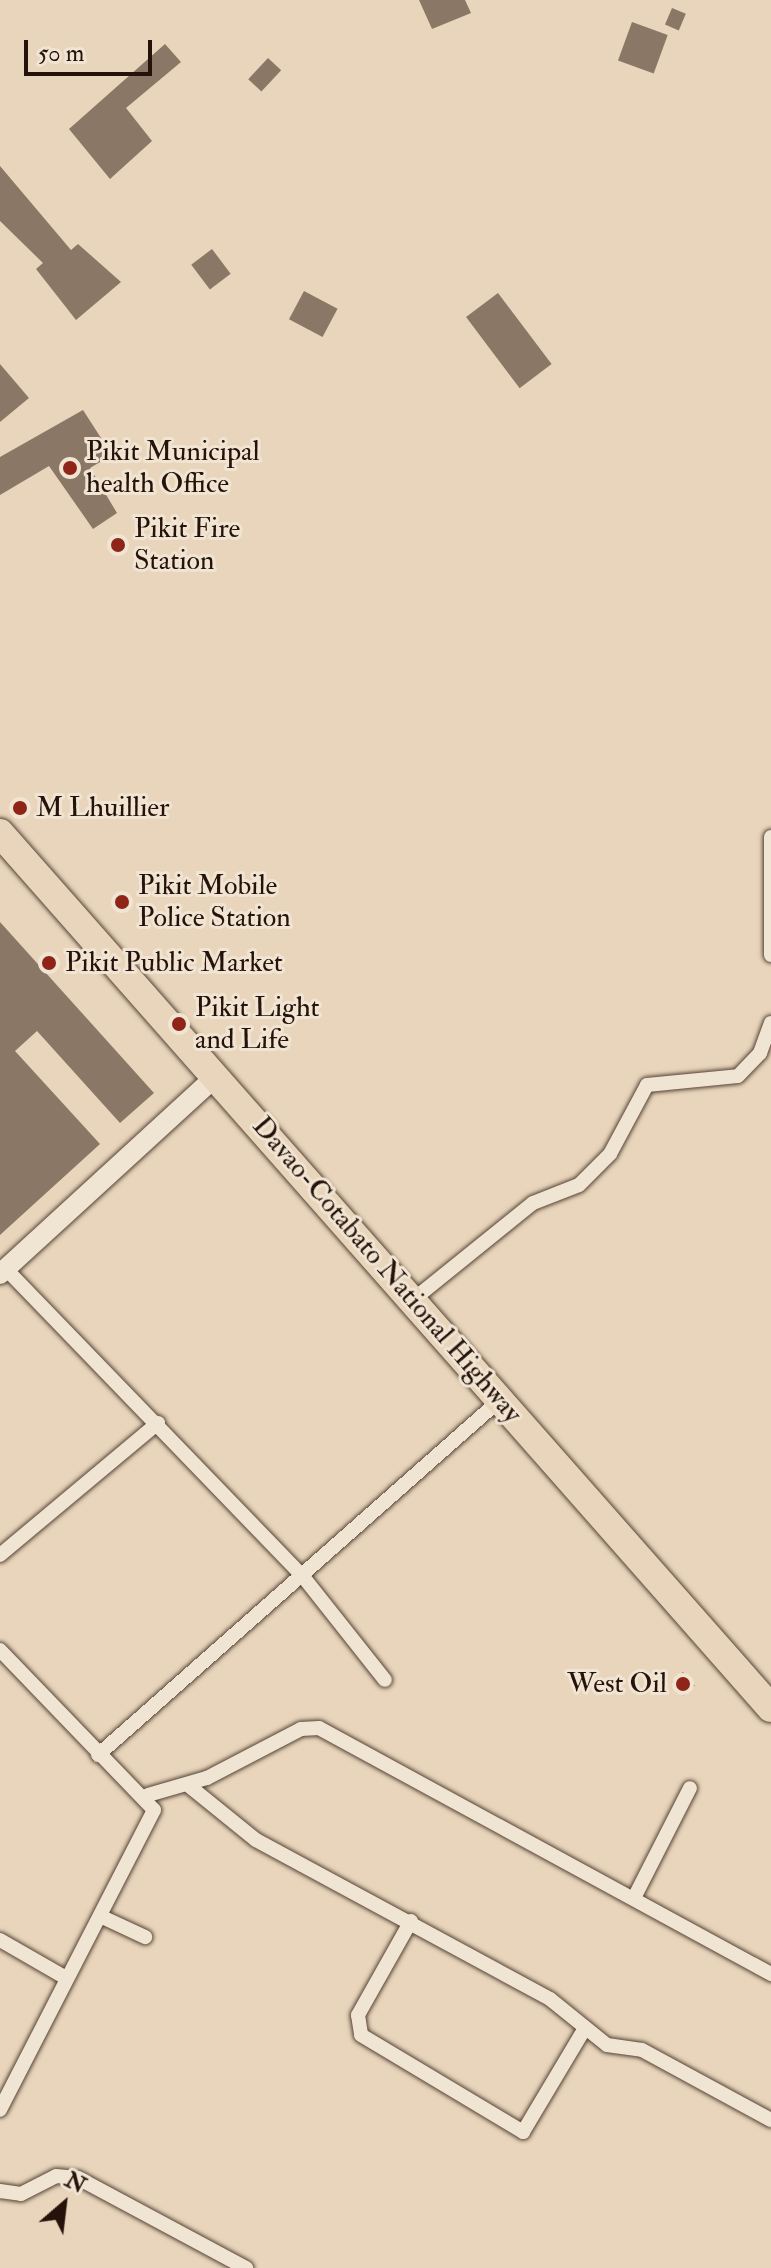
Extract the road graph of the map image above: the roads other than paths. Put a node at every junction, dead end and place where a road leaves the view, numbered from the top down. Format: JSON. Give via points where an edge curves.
{"nodes":[{"id":1,"x":0,"y":833,"type":"edge"},
{"id":2,"x":771,"y":837,"type":"edge"},
{"id":3,"x":771,"y":955,"type":"edge"},
{"id":4,"x":771,"y":1023,"type":"edge"},
{"id":5,"x":216,"y":1076,"type":"junction"},
{"id":6,"x":3,"y":1272,"type":"edge"},
{"id":7,"x":414,"y":1299,"type":"junction"},
{"id":8,"x":501,"y":1399,"type":"junction"},
{"id":9,"x":158,"y":1423,"type":"junction"},
{"id":10,"x":0,"y":1555,"type":"edge"},
{"id":11,"x":301,"y":1574,"type":"junction"},
{"id":12,"x":0,"y":1650,"type":"edge"},
{"id":13,"x":385,"y":1680,"type":"dead end"},
{"id":14,"x":771,"y":1708,"type":"edge"},
{"id":15,"x":98,"y":1755,"type":"junction"},
{"id":16,"x":188,"y":1785,"type":"junction"},
{"id":17,"x":690,"y":1788,"type":"dead end"},
{"id":18,"x":148,"y":1795,"type":"junction"},
{"id":19,"x":635,"y":1896,"type":"junction"},
{"id":20,"x":100,"y":1916,"type":"junction"},
{"id":21,"x":411,"y":1921,"type":"junction"},
{"id":22,"x":145,"y":1937,"type":"dead end"},
{"id":23,"x":0,"y":1940,"type":"edge"},
{"id":24,"x":771,"y":1974,"type":"edge"},
{"id":25,"x":66,"y":1978,"type":"junction"},
{"id":26,"x":585,"y":2028,"type":"junction"},
{"id":27,"x":0,"y":2110,"type":"edge"},
{"id":28,"x":771,"y":2120,"type":"edge"},
{"id":29,"x":0,"y":2191,"type":"edge"},
{"id":30,"x":246,"y":2268,"type":"edge"}],
"edges":[{"from":1,"to":5,"type":"highway","name":"Davao-Cotabato National Highway"},
{"from":2,"to":3,"type":"street"},
{"from":4,"to":7,"type":"street","via":[[760,1053],[738,1076],[647,1085],[618,1142],[579,1185],[533,1203]]},
{"from":5,"to":6,"type":"street"},
{"from":5,"to":7,"type":"highway","name":"Davao-Cotabato National Highway"},
{"from":6,"to":9,"type":"street"},
{"from":7,"to":8,"type":"highway","name":"Davao-Cotabato National Highway"},
{"from":8,"to":11,"type":"street"},
{"from":8,"to":14,"type":"highway","name":"Davao-Cotabato National Highway"},
{"from":9,"to":10,"type":"street"},
{"from":9,"to":11,"type":"street"},
{"from":11,"to":13,"type":"street"},
{"from":11,"to":15,"type":"street"},
{"from":12,"to":15,"type":"street"},
{"from":15,"to":18,"type":"street"},
{"from":16,"to":18,"type":"street"},
{"from":16,"to":19,"type":"street","via":[[301,1729],[319,1728]]},
{"from":16,"to":21,"type":"street","via":[[256,1840]]},
{"from":17,"to":19,"type":"street"},
{"from":18,"to":20,"type":"street","via":[[152,1822]]},
{"from":19,"to":24,"type":"street"},
{"from":20,"to":22,"type":"street"},
{"from":20,"to":25,"type":"street"},
{"from":21,"to":26,"type":"street","via":[[550,1999]]},
{"from":21,"to":26,"type":"street","via":[[358,2015],[361,2035],[523,2132]]},
{"from":23,"to":25,"type":"street"},
{"from":25,"to":27,"type":"street"},
{"from":26,"to":28,"type":"street","via":[[607,2045],[642,2050]]},
{"from":29,"to":30,"type":"street","via":[[21,2194],[56,2176],[78,2178]]}]}
